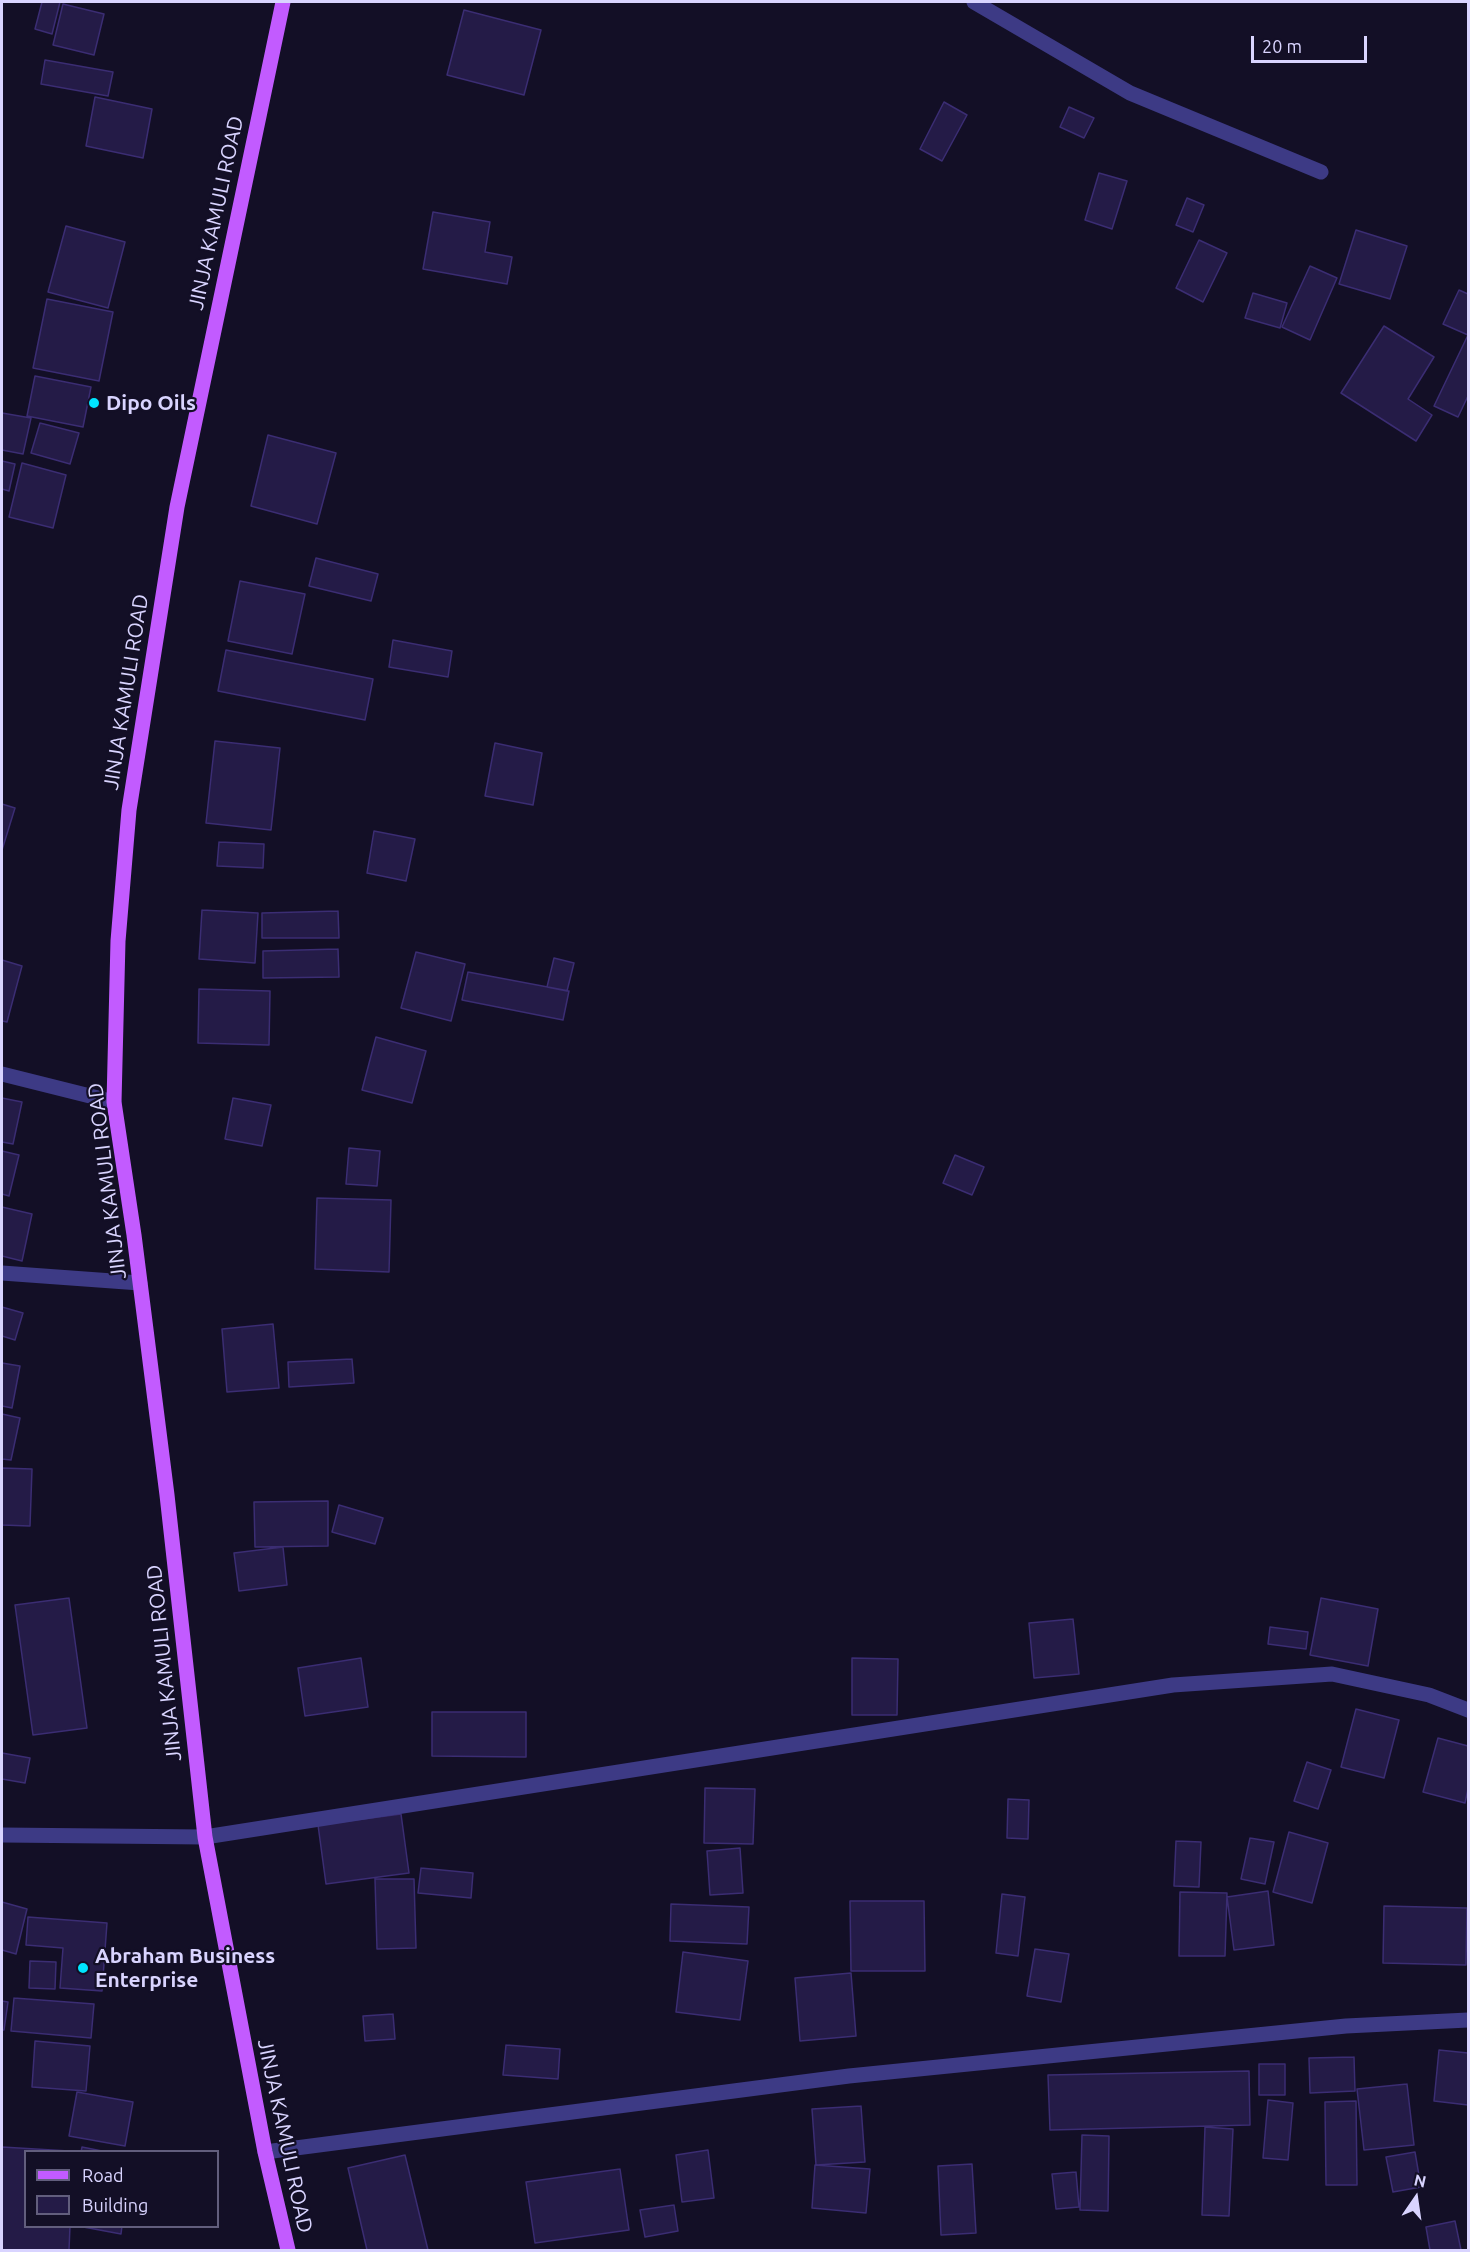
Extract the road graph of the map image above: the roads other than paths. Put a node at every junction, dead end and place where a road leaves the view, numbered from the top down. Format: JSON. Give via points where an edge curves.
{"nodes":[{"id":1,"x":283,"y":2,"type":"edge"},
{"id":2,"x":974,"y":2,"type":"edge"},
{"id":3,"x":1321,"y":172,"type":"dead end"},
{"id":4,"x":2,"y":1074,"type":"edge"},
{"id":5,"x":114,"y":1102,"type":"junction"},
{"id":6,"x":2,"y":1273,"type":"edge"},
{"id":7,"x":140,"y":1283,"type":"junction"},
{"id":8,"x":1468,"y":1710,"type":"edge"},
{"id":9,"x":2,"y":1835,"type":"edge"},
{"id":10,"x":204,"y":1838,"type":"junction"},
{"id":11,"x":1468,"y":2020,"type":"edge"},
{"id":12,"x":265,"y":2152,"type":"junction"},
{"id":13,"x":288,"y":2250,"type":"edge"}],
"edges":[{"from":1,"to":5,"type":"main road","name":"JINJA KAMULI ROAD","via":[[177,507],[129,810],[118,941]]},
{"from":2,"to":3,"type":"street","via":[[1130,93]]},
{"from":4,"to":5,"type":"street"},
{"from":5,"to":7,"type":"main road","name":"JINJA KAMULI ROAD"},
{"from":6,"to":7,"type":"street"},
{"from":7,"to":10,"type":"main road","name":"JINJA KAMULI ROAD"},
{"from":8,"to":10,"type":"street","via":[[1429,1695],[1332,1674],[1173,1685]]},
{"from":9,"to":10,"type":"street"},
{"from":10,"to":12,"type":"main road","name":"JINJA KAMULI ROAD"},
{"from":11,"to":12,"type":"street","via":[[1346,2026],[849,2076]]},
{"from":12,"to":13,"type":"main road","name":"JINJA KAMULI ROAD"}]}
